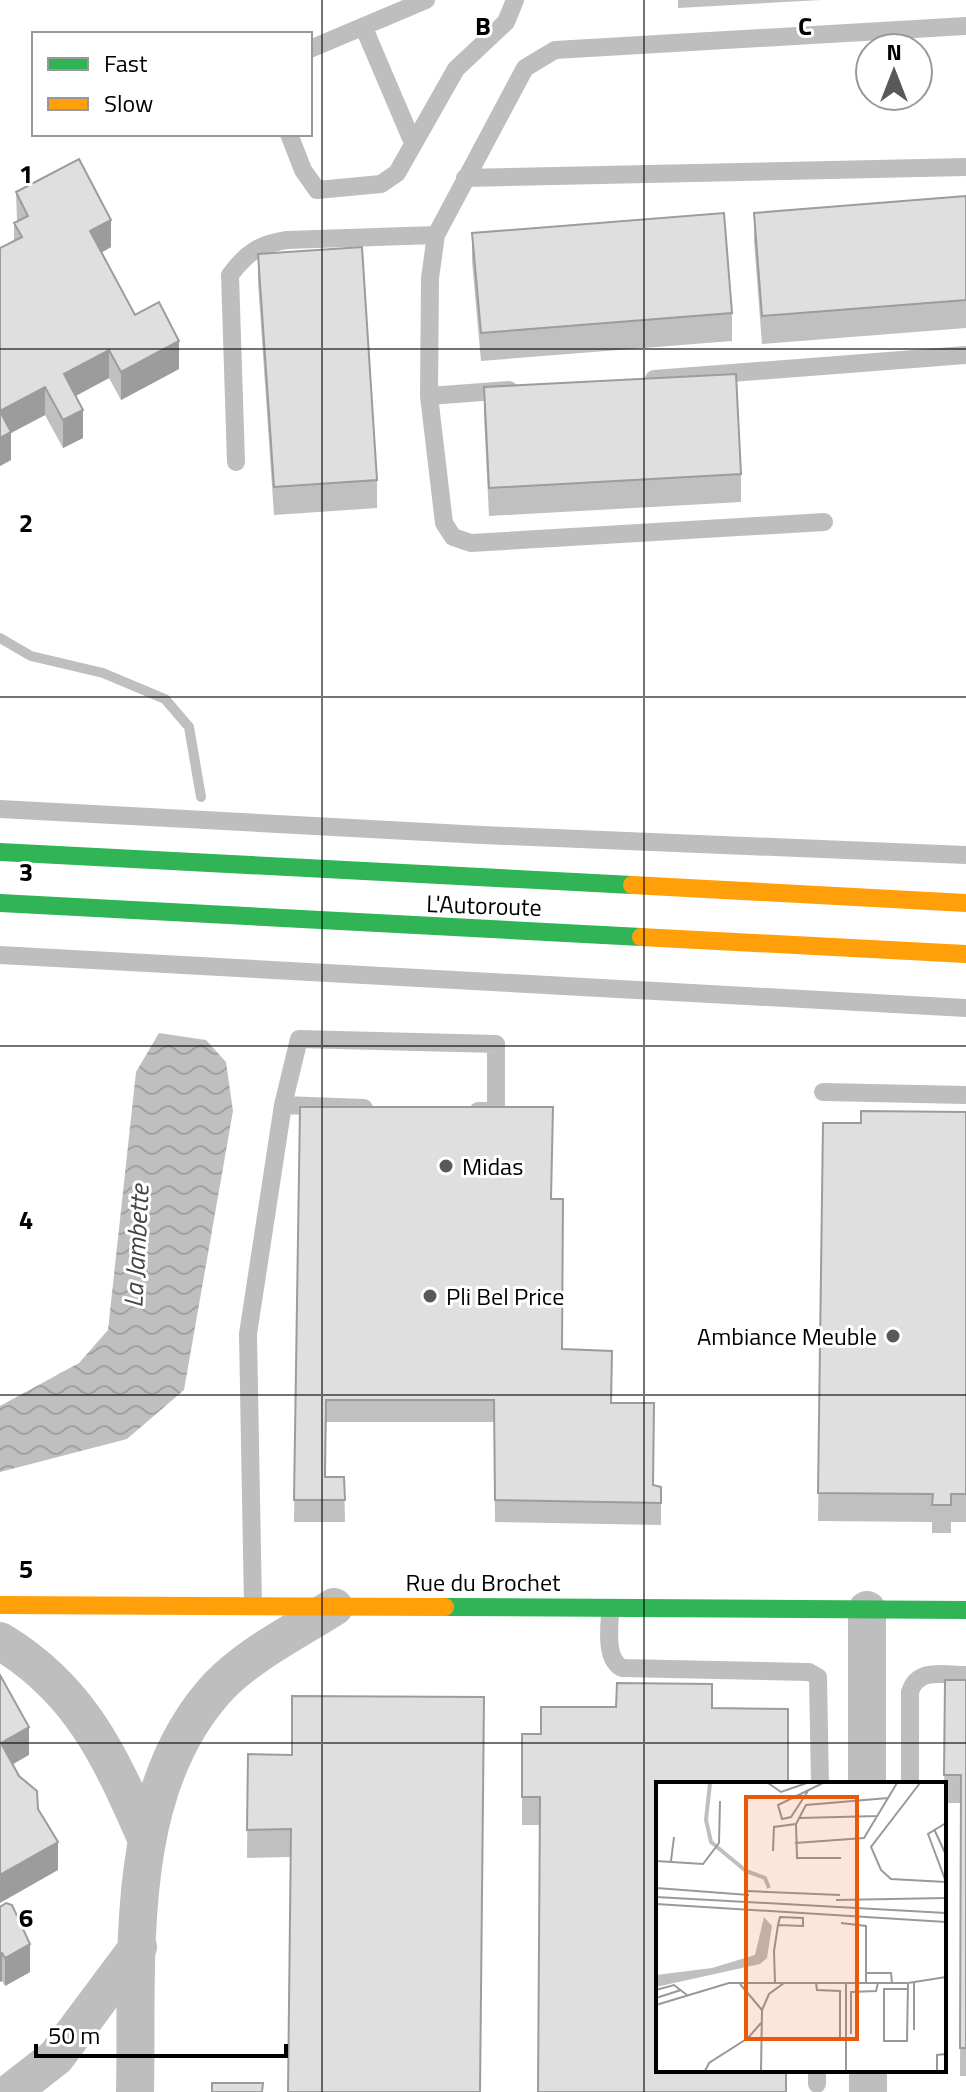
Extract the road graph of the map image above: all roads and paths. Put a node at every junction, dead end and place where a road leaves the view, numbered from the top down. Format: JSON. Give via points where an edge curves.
{"nodes":[{"id":1,"x":426,"y":0,"type":"edge"},
{"id":2,"x":515,"y":0,"type":"edge"},
{"id":3,"x":966,"y":26,"type":"edge"},
{"id":4,"x":364,"y":28,"type":"junction"},
{"id":5,"x":312,"y":48,"type":"edge"},
{"id":6,"x":290,"y":136,"type":"edge"},
{"id":7,"x":413,"y":143,"type":"junction"},
{"id":8,"x":966,"y":167,"type":"edge"},
{"id":9,"x":465,"y":178,"type":"junction"},
{"id":10,"x":436,"y":235,"type":"junction"},
{"id":11,"x":966,"y":355,"type":"edge"},
{"id":12,"x":634,"y":380,"type":"edge"},
{"id":13,"x":524,"y":389,"type":"edge"},
{"id":14,"x":429,"y":396,"type":"junction"},
{"id":15,"x":236,"y":462,"type":"dead end"},
{"id":16,"x":824,"y":522,"type":"dead end"},
{"id":17,"x":0,"y":809,"type":"edge"},
{"id":18,"x":0,"y":846,"type":"edge"},
{"id":19,"x":0,"y":852,"type":"edge"},
{"id":20,"x":78,"y":854,"type":"junction"},
{"id":21,"x":966,"y":855,"type":"edge"},
{"id":22,"x":686,"y":889,"type":"junction"},
{"id":23,"x":966,"y":890,"type":"edge"},
{"id":24,"x":0,"y":903,"type":"edge"},
{"id":25,"x":966,"y":903,"type":"edge"},
{"id":26,"x":704,"y":939,"type":"junction"},
{"id":27,"x":966,"y":954,"type":"edge"},
{"id":28,"x":0,"y":955,"type":"edge"},
{"id":29,"x":966,"y":968,"type":"edge"},
{"id":30,"x":966,"y":1008,"type":"edge"},
{"id":31,"x":823,"y":1092,"type":"dead end"},
{"id":32,"x":966,"y":1095,"type":"edge"},
{"id":33,"x":283,"y":1105,"type":"junction"},
{"id":34,"x":389,"y":1108,"type":"edge"},
{"id":35,"x":465,"y":1110,"type":"edge"},
{"id":36,"x":0,"y":1605,"type":"edge"},
{"id":37,"x":253,"y":1606,"type":"junction"},
{"id":38,"x":610,"y":1606,"type":"junction"},
{"id":39,"x":334,"y":1607,"type":"junction"},
{"id":40,"x":867,"y":1610,"type":"junction"},
{"id":41,"x":966,"y":1610,"type":"edge"},
{"id":42,"x":0,"y":1641,"type":"edge"},
{"id":43,"x":966,"y":1675,"type":"edge"},
{"id":44,"x":820,"y":1782,"type":"edge"},
{"id":45,"x":867,"y":1782,"type":"edge"},
{"id":46,"x":910,"y":1782,"type":"edge"},
{"id":47,"x":146,"y":1838,"type":"junction"},
{"id":48,"x":138,"y":1947,"type":"junction"},
{"id":49,"x":30,"y":2090,"type":"edge"},
{"id":50,"x":135,"y":2092,"type":"edge"}],
"edges":[{"from":1,"to":4,"type":"lane"},
{"from":2,"to":7,"type":"lane","via":[[506,22],[456,69]]},
{"from":3,"to":9,"type":"lane","via":[[555,50],[525,68]]},
{"from":4,"to":5,"type":"lane"},
{"from":4,"to":7,"type":"lane"},
{"from":6,"to":7,"type":"lane","via":[[317,190],[381,184],[397,173]]},
{"from":8,"to":9,"type":"lane"},
{"from":9,"to":10,"type":"lane"},
{"from":10,"to":14,"type":"lane","via":[[430,278]]},
{"from":10,"to":15,"type":"lane","via":[[287,240],[245,255],[230,275]]},
{"from":11,"to":12,"type":"lane"},
{"from":13,"to":14,"type":"lane"},
{"from":14,"to":16,"type":"lane","via":[[444,523],[453,537],[471,543]]},
{"from":17,"to":21,"type":"lane"},
{"from":18,"to":20,"type":"main road"},
{"from":19,"to":20,"type":"main road","name":"L'Autoroute"},
{"from":20,"to":22,"type":"main road","name":"L'Autoroute"},
{"from":22,"to":23,"type":"main road"},
{"from":22,"to":25,"type":"main road","name":"L'Autoroute"},
{"from":24,"to":26,"type":"main road","name":"L'Autoroute","via":[[229,919]]},
{"from":26,"to":27,"type":"main road","name":"L'Autoroute"},
{"from":26,"to":29,"type":"main road"},
{"from":28,"to":30,"type":"lane"},
{"from":31,"to":32,"type":"lane"},
{"from":33,"to":34,"type":"lane"},
{"from":33,"to":35,"type":"lane","via":[[299,1039],[496,1044],[496,1111]]},
{"from":33,"to":37,"type":"lane","via":[[248,1334]]},
{"from":36,"to":37,"type":"main road","name":"Rue du Brochet"},
{"from":37,"to":39,"type":"main road","name":"Rue du Brochet"},
{"from":38,"to":39,"type":"main road","name":"Rue du Brochet"},
{"from":38,"to":40,"type":"main road","name":"Rue du Brochet"},
{"from":38,"to":44,"type":"lane","via":[[610,1653],[622,1668],[809,1672],[818,1677]]},
{"from":39,"to":47,"type":"street","via":[[238,1669],[204,1703],[168,1767]]},
{"from":40,"to":41,"type":"main road","name":"Rue du Brochet"},
{"from":40,"to":45,"type":"street"},
{"from":42,"to":47,"type":"street","via":[[54,1681],[89,1720]]},
{"from":43,"to":46,"type":"lane","via":[[922,1674],[914,1681]]},
{"from":47,"to":48,"type":"street"},
{"from":48,"to":49,"type":"street"},
{"from":48,"to":50,"type":"street"}]}
